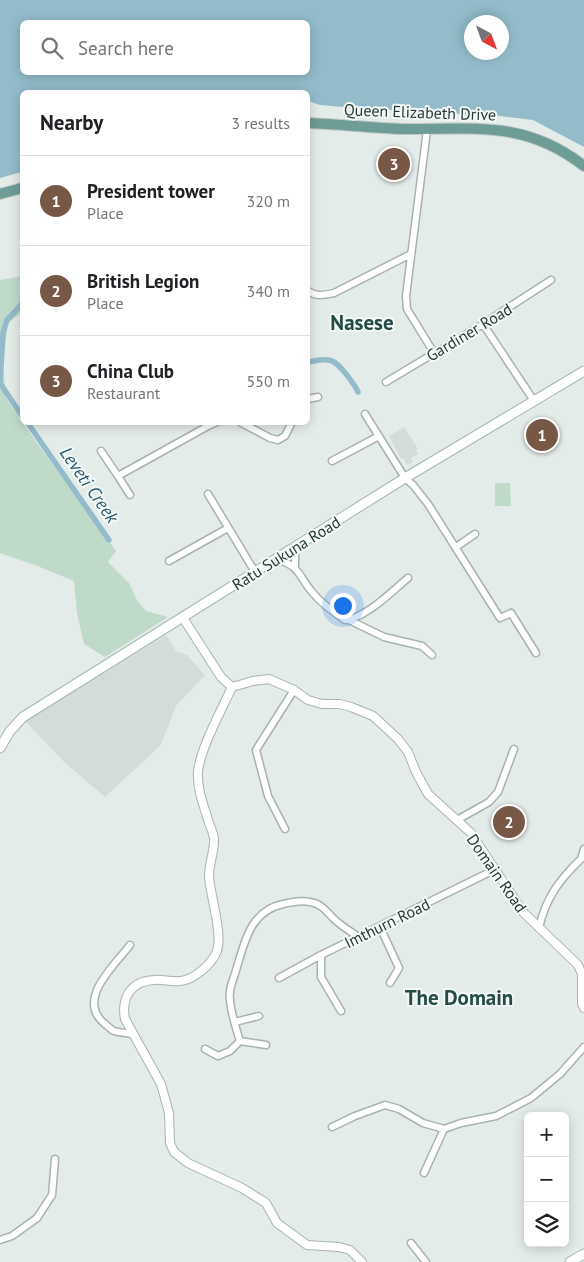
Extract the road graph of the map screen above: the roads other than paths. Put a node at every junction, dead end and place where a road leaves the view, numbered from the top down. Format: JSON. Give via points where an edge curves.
{"nodes":[{"id":1,"x":310,"y":123,"type":"edge"},
{"id":2,"x":428,"y":130,"type":"junction"},
{"id":3,"x":584,"y":166,"type":"edge"},
{"id":4,"x":20,"y":189,"type":"edge"},
{"id":5,"x":0,"y":194,"type":"edge"},
{"id":6,"x":411,"y":254,"type":"junction"},
{"id":7,"x":551,"y":280,"type":"dead end"},
{"id":8,"x":310,"y":291,"type":"edge"},
{"id":9,"x":483,"y":324,"type":"junction"},
{"id":10,"x":434,"y":353,"type":"junction"},
{"id":11,"x":584,"y":371,"type":"edge"},
{"id":12,"x":386,"y":382,"type":"dead end"},
{"id":13,"x":318,"y":397,"type":"dead end"},
{"id":14,"x":310,"y":399,"type":"edge"},
{"id":15,"x":534,"y":401,"type":"junction"},
{"id":16,"x":366,"y":414,"type":"dead end"},
{"id":17,"x":210,"y":425,"type":"edge"},
{"id":18,"x":246,"y":425,"type":"edge"},
{"id":19,"x":290,"y":425,"type":"edge"},
{"id":20,"x":379,"y":436,"type":"junction"},
{"id":21,"x":101,"y":451,"type":"dead end"},
{"id":22,"x":332,"y":461,"type":"dead end"},
{"id":23,"x":118,"y":476,"type":"junction"},
{"id":24,"x":404,"y":478,"type":"junction"},
{"id":25,"x":208,"y":494,"type":"dead end"},
{"id":26,"x":130,"y":495,"type":"dead end"},
{"id":27,"x":228,"y":528,"type":"junction"},
{"id":28,"x":475,"y":534,"type":"dead end"},
{"id":29,"x":295,"y":547,"type":"junction"},
{"id":30,"x":456,"y":547,"type":"junction"},
{"id":31,"x":276,"y":559,"type":"junction"},
{"id":32,"x":169,"y":561,"type":"dead end"},
{"id":33,"x":295,"y":568,"type":"junction"},
{"id":34,"x":255,"y":572,"type":"junction"},
{"id":35,"x":408,"y":578,"type":"dead end"},
{"id":36,"x":183,"y":618,"type":"junction"},
{"id":37,"x":349,"y":620,"type":"junction"},
{"id":38,"x":536,"y":653,"type":"dead end"},
{"id":39,"x":432,"y":655,"type":"dead end"},
{"id":40,"x":232,"y":687,"type":"junction"},
{"id":41,"x":294,"y":690,"type":"junction"},
{"id":42,"x":0,"y":748,"type":"edge"},
{"id":43,"x":514,"y":749,"type":"dead end"},
{"id":44,"x":457,"y":820,"type":"junction"},
{"id":45,"x":285,"y":830,"type":"dead end"},
{"id":46,"x":584,"y":849,"type":"edge"},
{"id":47,"x":583,"y":858,"type":"edge"},
{"id":48,"x":496,"y":869,"type":"junction"},
{"id":49,"x":380,"y":927,"type":"junction"},
{"id":50,"x":539,"y":928,"type":"junction"},
{"id":51,"x":359,"y":937,"type":"junction"},
{"id":52,"x":130,"y":945,"type":"dead end"},
{"id":53,"x":321,"y":955,"type":"junction"},
{"id":54,"x":279,"y":978,"type":"dead end"},
{"id":55,"x":390,"y":983,"type":"dead end"},
{"id":56,"x":584,"y":1008,"type":"edge"},
{"id":57,"x":341,"y":1011,"type":"dead end"},
{"id":58,"x":259,"y":1016,"type":"dead end"},
{"id":59,"x":235,"y":1022,"type":"junction"},
{"id":60,"x":134,"y":1034,"type":"junction"},
{"id":61,"x":240,"y":1041,"type":"junction"},
{"id":62,"x":266,"y":1045,"type":"dead end"},
{"id":63,"x":584,"y":1047,"type":"edge"},
{"id":64,"x":205,"y":1049,"type":"dead end"},
{"id":65,"x":332,"y":1127,"type":"dead end"},
{"id":66,"x":444,"y":1129,"type":"junction"},
{"id":67,"x":56,"y":1159,"type":"dead end"},
{"id":68,"x":424,"y":1173,"type":"dead end"},
{"id":69,"x":0,"y":1240,"type":"edge"},
{"id":70,"x":411,"y":1243,"type":"dead end"},
{"id":71,"x":584,"y":1254,"type":"edge"},
{"id":72,"x":362,"y":1262,"type":"edge"},
{"id":73,"x":426,"y":1262,"type":"edge"},
{"id":74,"x":570,"y":1262,"type":"edge"}],
"edges":[{"from":1,"to":2,"type":"main road","name":"Queen Elizabeth Drive"},
{"from":2,"to":3,"type":"main road","name":"Queen Elizabeth Drive","via":[[469,128],[508,131],[541,141]]},
{"from":2,"to":6,"type":"street"},
{"from":4,"to":5,"type":"main road"},
{"from":6,"to":8,"type":"street","via":[[334,293],[316,295]]},
{"from":6,"to":10,"type":"street","via":[[407,309]]},
{"from":7,"to":9,"type":"street","name":"Gardiner Road"},
{"from":9,"to":10,"type":"street","name":"Gardiner Road"},
{"from":9,"to":15,"type":"street"},
{"from":10,"to":12,"type":"street","name":"Gardiner Road"},
{"from":11,"to":15,"type":"main road","name":"Ratu Sukuna Road"},
{"from":13,"to":14,"type":"street"},
{"from":15,"to":24,"type":"main road","name":"Ratu Sukuna Road"},
{"from":16,"to":20,"type":"street"},
{"from":17,"to":23,"type":"street"},
{"from":18,"to":19,"type":"street","via":[[278,440],[285,436]]},
{"from":20,"to":22,"type":"street"},
{"from":20,"to":24,"type":"street"},
{"from":21,"to":23,"type":"street"},
{"from":23,"to":26,"type":"street"},
{"from":24,"to":29,"type":"main road","name":"Ratu Sukuna Road"},
{"from":24,"to":30,"type":"street","via":[[428,504]]},
{"from":25,"to":27,"type":"street"},
{"from":27,"to":32,"type":"street"},
{"from":27,"to":34,"type":"street"},
{"from":28,"to":30,"type":"street"},
{"from":29,"to":31,"type":"main road","name":"Ratu Sukuna Road"},
{"from":29,"to":33,"type":"street"},
{"from":30,"to":38,"type":"street","via":[[500,618],[511,613]]},
{"from":31,"to":33,"type":"street"},
{"from":31,"to":34,"type":"main road","name":"Ratu Sukuna Road"},
{"from":33,"to":37,"type":"street","via":[[323,604]]},
{"from":34,"to":36,"type":"main road","name":"Ratu Sukuna Road"},
{"from":35,"to":37,"type":"street","via":[[376,606]]},
{"from":36,"to":40,"type":"street","via":[[221,677]]},
{"from":36,"to":42,"type":"main road","name":"Ratu Sukuna Road","via":[[24,717]]},
{"from":37,"to":39,"type":"street","via":[[384,637],[422,646]]},
{"from":40,"to":41,"type":"street","name":"Domain Road","via":[[269,679]]},
{"from":40,"to":60,"type":"street","via":[[202,754],[198,773],[201,797],[214,838],[209,874],[218,950],[192,978],[142,981],[132,989],[123,1010]]},
{"from":41,"to":44,"type":"street","name":"Domain Road","via":[[308,700],[352,706],[378,720],[408,752],[428,794]]},
{"from":41,"to":45,"type":"street","via":[[256,750],[268,796]]},
{"from":43,"to":44,"type":"street","via":[[498,792],[488,802]]},
{"from":44,"to":48,"type":"street","name":"Domain Road","via":[[471,833]]},
{"from":46,"to":47,"type":"street"},
{"from":47,"to":50,"type":"street","via":[[558,882],[541,916]]},
{"from":48,"to":49,"type":"street","name":"Imthurn Road"},
{"from":48,"to":50,"type":"street","name":"Domain Road","via":[[523,912]]},
{"from":49,"to":51,"type":"street","name":"Imthurn Road"},
{"from":49,"to":55,"type":"street","via":[[399,968]]},
{"from":50,"to":56,"type":"street","name":"Domain Road","via":[[578,964],[582,974]]},
{"from":51,"to":53,"type":"street","name":"Imthurn Road"},
{"from":51,"to":59,"type":"street","via":[[321,906],[309,902],[294,902],[268,909],[250,929],[230,989]]},
{"from":52,"to":60,"type":"street","via":[[98,986],[93,1006],[98,1019],[113,1031]]},
{"from":53,"to":54,"type":"street","name":"Imthurn Road"},
{"from":53,"to":57,"type":"street","via":[[321,977]]},
{"from":58,"to":59,"type":"street"},
{"from":59,"to":61,"type":"street"},
{"from":60,"to":72,"type":"street","via":[[161,1084],[174,1152],[188,1163],[266,1203],[276,1223],[307,1245],[350,1250]]},
{"from":61,"to":62,"type":"street"},
{"from":61,"to":64,"type":"street","via":[[230,1051],[218,1056]]},
{"from":63,"to":66,"type":"street","via":[[560,1074],[531,1098],[496,1116]]},
{"from":65,"to":66,"type":"street","via":[[391,1105],[423,1123]]},
{"from":66,"to":68,"type":"street"},
{"from":67,"to":69,"type":"street","via":[[52,1195],[37,1218],[12,1236]]},
{"from":70,"to":73,"type":"street"},
{"from":71,"to":74,"type":"main road"}]}
